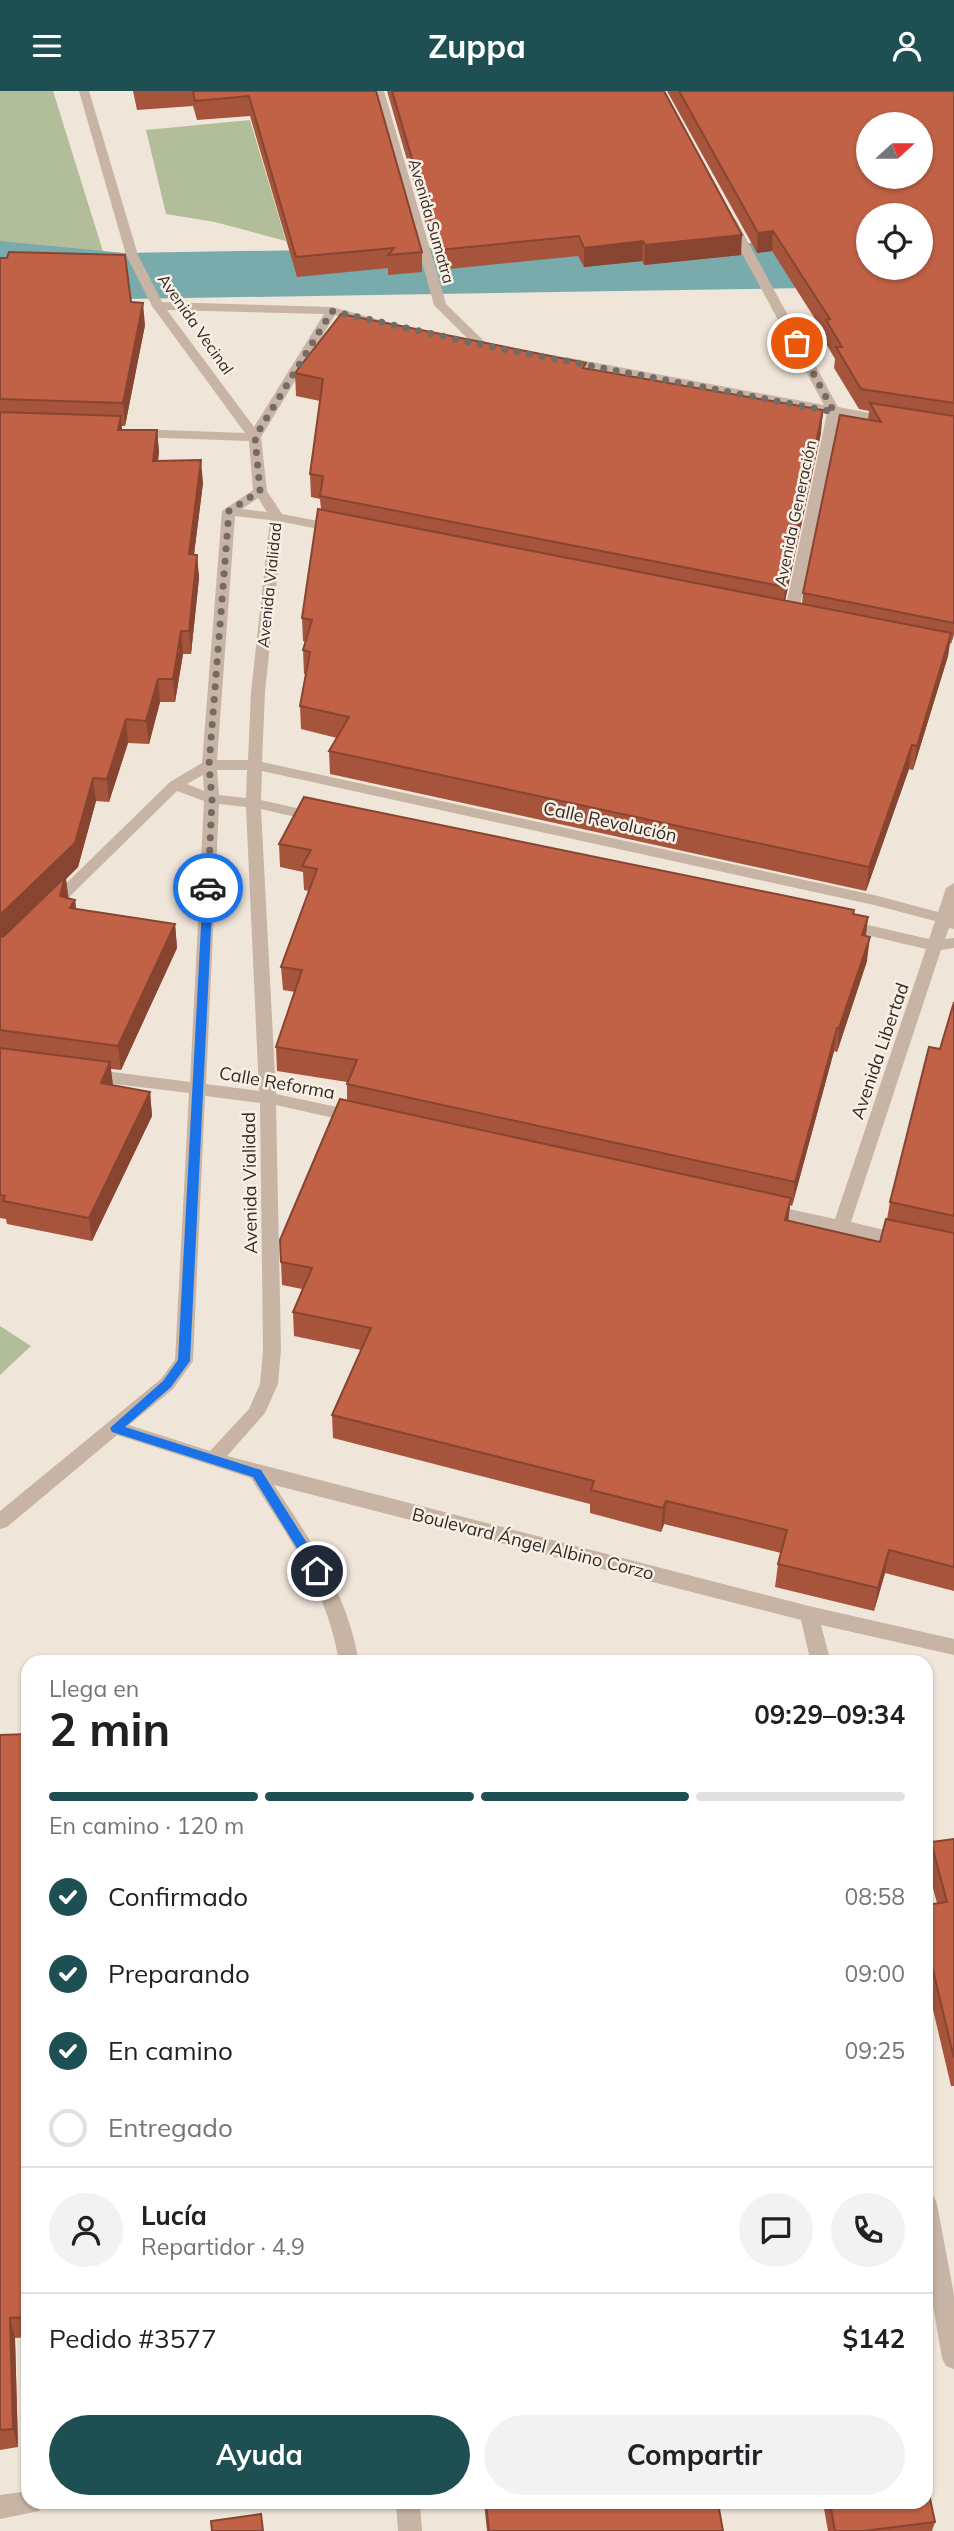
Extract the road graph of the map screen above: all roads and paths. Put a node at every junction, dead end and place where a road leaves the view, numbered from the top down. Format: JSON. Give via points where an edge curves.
{"nodes":[{"id":1,"x":84,"y":91,"type":"edge"},
{"id":2,"x":379,"y":91,"type":"edge"},
{"id":3,"x":725,"y":210,"type":"edge"},
{"id":4,"x":158,"y":306,"type":"junction"},
{"id":5,"x":332,"y":311,"type":"junction"},
{"id":6,"x":413,"y":330,"type":"edge"},
{"id":7,"x":454,"y":339,"type":"edge"},
{"id":8,"x":481,"y":345,"type":"junction"},
{"id":9,"x":494,"y":348,"type":"edge"},
{"id":10,"x":549,"y":358,"type":"edge"},
{"id":11,"x":834,"y":412,"type":"junction"},
{"id":12,"x":901,"y":422,"type":"edge"},
{"id":13,"x":121,"y":432,"type":"edge"},
{"id":14,"x":255,"y":437,"type":"junction"},
{"id":15,"x":260,"y":491,"type":"junction"},
{"id":16,"x":229,"y":511,"type":"junction"},
{"id":17,"x":277,"y":517,"type":"junction"},
{"id":18,"x":358,"y":533,"type":"edge"},
{"id":19,"x":790,"y":620,"type":"edge"},
{"id":20,"x":209,"y":765,"type":"junction"},
{"id":21,"x":256,"y":765,"type":"junction"},
{"id":22,"x":175,"y":785,"type":"junction"},
{"id":23,"x":212,"y":799,"type":"junction"},
{"id":24,"x":253,"y":803,"type":"junction"},
{"id":25,"x":334,"y":820,"type":"edge"},
{"id":26,"x":954,"y":888,"type":"edge"},
{"id":27,"x":38,"y":919,"type":"edge"},
{"id":28,"x":949,"y":921,"type":"edge"},
{"id":29,"x":832,"y":922,"type":"edge"},
{"id":30,"x":954,"y":943,"type":"edge"},
{"id":31,"x":936,"y":946,"type":"junction"},
{"id":32,"x":66,"y":1072,"type":"edge"},
{"id":33,"x":199,"y":1090,"type":"junction"},
{"id":34,"x":268,"y":1098,"type":"junction"},
{"id":35,"x":377,"y":1122,"type":"edge"},
{"id":36,"x":746,"y":1205,"type":"edge"},
{"id":37,"x":841,"y":1227,"type":"junction"},
{"id":38,"x":916,"y":1243,"type":"edge"},
{"id":39,"x":116,"y":1428,"type":"junction"},
{"id":40,"x":213,"y":1460,"type":"junction"},
{"id":41,"x":257,"y":1473,"type":"junction"},
{"id":42,"x":0,"y":1522,"type":"edge"},
{"id":43,"x":809,"y":1614,"type":"junction"},
{"id":44,"x":954,"y":1647,"type":"edge"},
{"id":45,"x":347,"y":1655,"type":"edge"},
{"id":46,"x":819,"y":1655,"type":"edge"},
{"id":47,"x":933,"y":2242,"type":"edge"},
{"id":48,"x":954,"y":2358,"type":"edge"},
{"id":49,"x":21,"y":2504,"type":"edge"},
{"id":50,"x":0,"y":2507,"type":"edge"},
{"id":51,"x":408,"y":2509,"type":"edge"},
{"id":52,"x":410,"y":2531,"type":"edge"}],
"edges":[{"from":1,"to":4,"type":"street","name":"Avenida Vecinal","via":[[132,255]]},
{"from":2,"to":8,"type":"street","name":"Avenida Sumatra","via":[[440,305]]},
{"from":3,"to":11,"type":"street"},
{"from":4,"to":5,"type":"street"},
{"from":4,"to":14,"type":"street","name":"Avenida Vecinal"},
{"from":5,"to":6,"type":"street"},
{"from":5,"to":14,"type":"street"},
{"from":7,"to":8,"type":"street"},
{"from":8,"to":9,"type":"street"},
{"from":10,"to":11,"type":"street"},
{"from":11,"to":12,"type":"street"},
{"from":11,"to":19,"type":"street","name":"Avenida Generación"},
{"from":13,"to":14,"type":"street"},
{"from":14,"to":15,"type":"street"},
{"from":15,"to":16,"type":"street"},
{"from":15,"to":17,"type":"street","name":"Avenida Vialidad"},
{"from":16,"to":17,"type":"street"},
{"from":16,"to":20,"type":"street"},
{"from":17,"to":18,"type":"street"},
{"from":17,"to":21,"type":"street","name":"Avenida Vialidad","via":[[258,692]]},
{"from":20,"to":21,"type":"street"},
{"from":20,"to":22,"type":"street"},
{"from":20,"to":23,"type":"street"},
{"from":21,"to":24,"type":"street","name":"Avenida Vialidad"},
{"from":21,"to":28,"type":"street","name":"Calle Revolución","via":[[874,900]]},
{"from":22,"to":23,"type":"street"},
{"from":22,"to":27,"type":"street"},
{"from":23,"to":24,"type":"street"},
{"from":23,"to":33,"type":"street"},
{"from":24,"to":25,"type":"street"},
{"from":24,"to":34,"type":"street","name":"Avenida Vialidad"},
{"from":26,"to":28,"type":"street","name":"Avenida Libertad"},
{"from":28,"to":31,"type":"street","name":"Avenida Libertad"},
{"from":29,"to":31,"type":"street"},
{"from":30,"to":31,"type":"street"},
{"from":31,"to":37,"type":"street","name":"Avenida Libertad"},
{"from":32,"to":33,"type":"street","name":"Calle Reforma"},
{"from":33,"to":34,"type":"street","name":"Calle Reforma"},
{"from":33,"to":39,"type":"street","via":[[184,1361],[167,1384]]},
{"from":34,"to":35,"type":"street","name":"Calle Reforma"},
{"from":34,"to":40,"type":"street","name":"Avenida Vialidad","via":[[269,1384],[256,1413]]},
{"from":36,"to":37,"type":"street"},
{"from":37,"to":38,"type":"street"},
{"from":39,"to":40,"type":"street","name":"Boulevard Ángel Albino Corzo"},
{"from":39,"to":42,"type":"street"},
{"from":40,"to":41,"type":"street","name":"Boulevard Ángel Albino Corzo"},
{"from":41,"to":43,"type":"street","name":"Boulevard Ángel Albino Corzo"},
{"from":41,"to":45,"type":"street","via":[[338,1609]]},
{"from":43,"to":44,"type":"street","name":"Boulevard Ángel Albino Corzo"},
{"from":43,"to":46,"type":"street"},
{"from":47,"to":48,"type":"street"},
{"from":49,"to":50,"type":"street"},
{"from":51,"to":52,"type":"street"}]}
